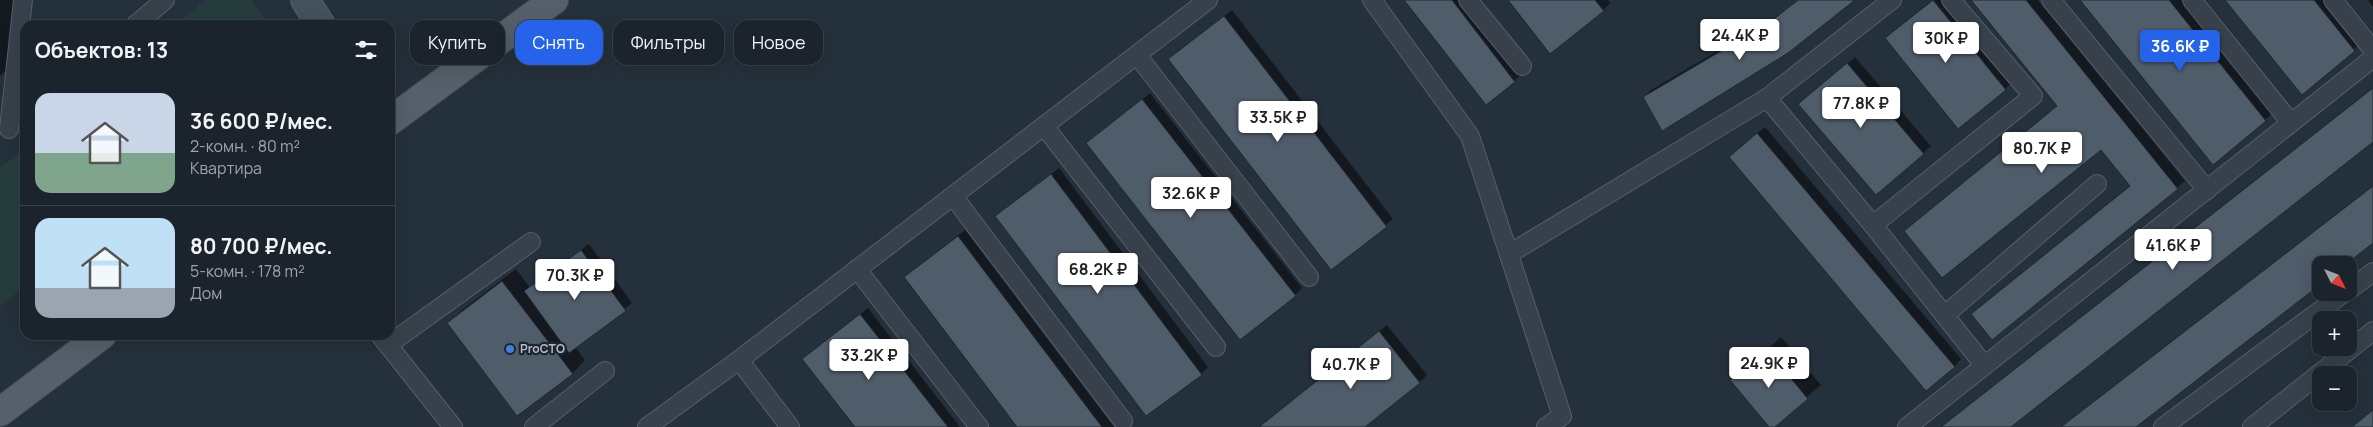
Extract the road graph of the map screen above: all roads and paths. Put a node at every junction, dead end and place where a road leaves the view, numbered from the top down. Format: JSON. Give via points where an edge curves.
{"nodes":[{"id":1,"x":23,"y":0,"type":"edge"},
{"id":2,"x":165,"y":0,"type":"edge"},
{"id":3,"x":305,"y":0,"type":"edge"},
{"id":4,"x":554,"y":0,"type":"edge"},
{"id":5,"x":1208,"y":0,"type":"edge"},
{"id":6,"x":1372,"y":0,"type":"edge"},
{"id":7,"x":1468,"y":0,"type":"edge"},
{"id":8,"x":1892,"y":0,"type":"edge"},
{"id":9,"x":1951,"y":0,"type":"edge"},
{"id":10,"x":2051,"y":0,"type":"edge"},
{"id":11,"x":2192,"y":0,"type":"edge"},
{"id":12,"x":2333,"y":0,"type":"edge"},
{"id":13,"x":20,"y":20,"type":"edge"},
{"id":14,"x":141,"y":20,"type":"edge"},
{"id":15,"x":318,"y":20,"type":"edge"},
{"id":16,"x":20,"y":21,"type":"edge"},
{"id":17,"x":2373,"y":50,"type":"edge"},
{"id":18,"x":1137,"y":55,"type":"junction"},
{"id":19,"x":2373,"y":58,"type":"edge"},
{"id":20,"x":1522,"y":66,"type":"dead end"},
{"id":21,"x":1767,"y":98,"type":"junction"},
{"id":22,"x":395,"y":117,"type":"edge"},
{"id":23,"x":20,"y":120,"type":"edge"},
{"id":24,"x":2291,"y":123,"type":"junction"},
{"id":25,"x":1044,"y":126,"type":"junction"},
{"id":26,"x":4,"y":133,"type":"edge"},
{"id":27,"x":2097,"y":184,"type":"dead end"},
{"id":28,"x":2207,"y":190,"type":"junction"},
{"id":29,"x":953,"y":196,"type":"junction"},
{"id":30,"x":1873,"y":225,"type":"junction"},
{"id":31,"x":531,"y":242,"type":"dead end"},
{"id":32,"x":1509,"y":254,"type":"junction"},
{"id":33,"x":857,"y":269,"type":"junction"},
{"id":34,"x":2373,"y":272,"type":"edge"},
{"id":35,"x":1309,"y":277,"type":"dead end"},
{"id":36,"x":2358,"y":283,"type":"edge"},
{"id":37,"x":2333,"y":301,"type":"edge"},
{"id":38,"x":1945,"y":315,"type":"junction"},
{"id":39,"x":2373,"y":331,"type":"edge"},
{"id":40,"x":395,"y":333,"type":"edge"},
{"id":41,"x":95,"y":340,"type":"edge"},
{"id":42,"x":384,"y":340,"type":"edge"},
{"id":43,"x":1216,"y":347,"type":"dead end"},
{"id":44,"x":739,"y":360,"type":"junction"},
{"id":45,"x":1984,"y":365,"type":"junction"},
{"id":46,"x":605,"y":371,"type":"dead end"},
{"id":47,"x":0,"y":412,"type":"edge"},
{"id":48,"x":1123,"y":421,"type":"dead end"},
{"id":49,"x":1565,"y":422,"type":"edge"},
{"id":50,"x":453,"y":427,"type":"edge"},
{"id":51,"x":534,"y":427,"type":"edge"},
{"id":52,"x":647,"y":427,"type":"edge"},
{"id":53,"x":790,"y":427,"type":"edge"},
{"id":54,"x":979,"y":427,"type":"edge"},
{"id":55,"x":1546,"y":427,"type":"edge"},
{"id":56,"x":1908,"y":427,"type":"edge"},
{"id":57,"x":2163,"y":427,"type":"edge"},
{"id":58,"x":2252,"y":427,"type":"edge"}],
"edges":[{"from":1,"to":13,"type":"lane"},
{"from":2,"to":14,"type":"lane"},
{"from":3,"to":15,"type":"street"},
{"from":4,"to":22,"type":"main road"},
{"from":5,"to":18,"type":"lane"},
{"from":6,"to":32,"type":"lane","via":[[1470,136]]},
{"from":7,"to":20,"type":"lane"},
{"from":8,"to":21,"type":"lane"},
{"from":9,"to":30,"type":"lane","via":[[2033,96]]},
{"from":10,"to":28,"type":"lane"},
{"from":11,"to":24,"type":"lane"},
{"from":12,"to":17,"type":"lane"},
{"from":16,"to":26,"type":"lane"},
{"from":18,"to":25,"type":"lane"},
{"from":18,"to":35,"type":"lane"},
{"from":19,"to":24,"type":"lane"},
{"from":21,"to":30,"type":"lane"},
{"from":21,"to":32,"type":"lane"},
{"from":23,"to":26,"type":"lane"},
{"from":24,"to":28,"type":"lane"},
{"from":25,"to":29,"type":"lane"},
{"from":25,"to":43,"type":"lane"},
{"from":27,"to":38,"type":"lane"},
{"from":28,"to":45,"type":"lane"},
{"from":29,"to":33,"type":"lane"},
{"from":29,"to":48,"type":"lane"},
{"from":30,"to":38,"type":"lane"},
{"from":31,"to":40,"type":"lane"},
{"from":32,"to":49,"type":"lane"},
{"from":33,"to":44,"type":"lane"},
{"from":33,"to":54,"type":"lane"},
{"from":34,"to":36,"type":"lane"},
{"from":37,"to":57,"type":"lane"},
{"from":38,"to":45,"type":"lane"},
{"from":39,"to":58,"type":"lane"},
{"from":41,"to":47,"type":"main road"},
{"from":42,"to":50,"type":"lane"},
{"from":44,"to":52,"type":"lane"},
{"from":44,"to":53,"type":"lane"},
{"from":45,"to":56,"type":"lane"},
{"from":46,"to":51,"type":"lane"},
{"from":49,"to":55,"type":"lane"}]}
